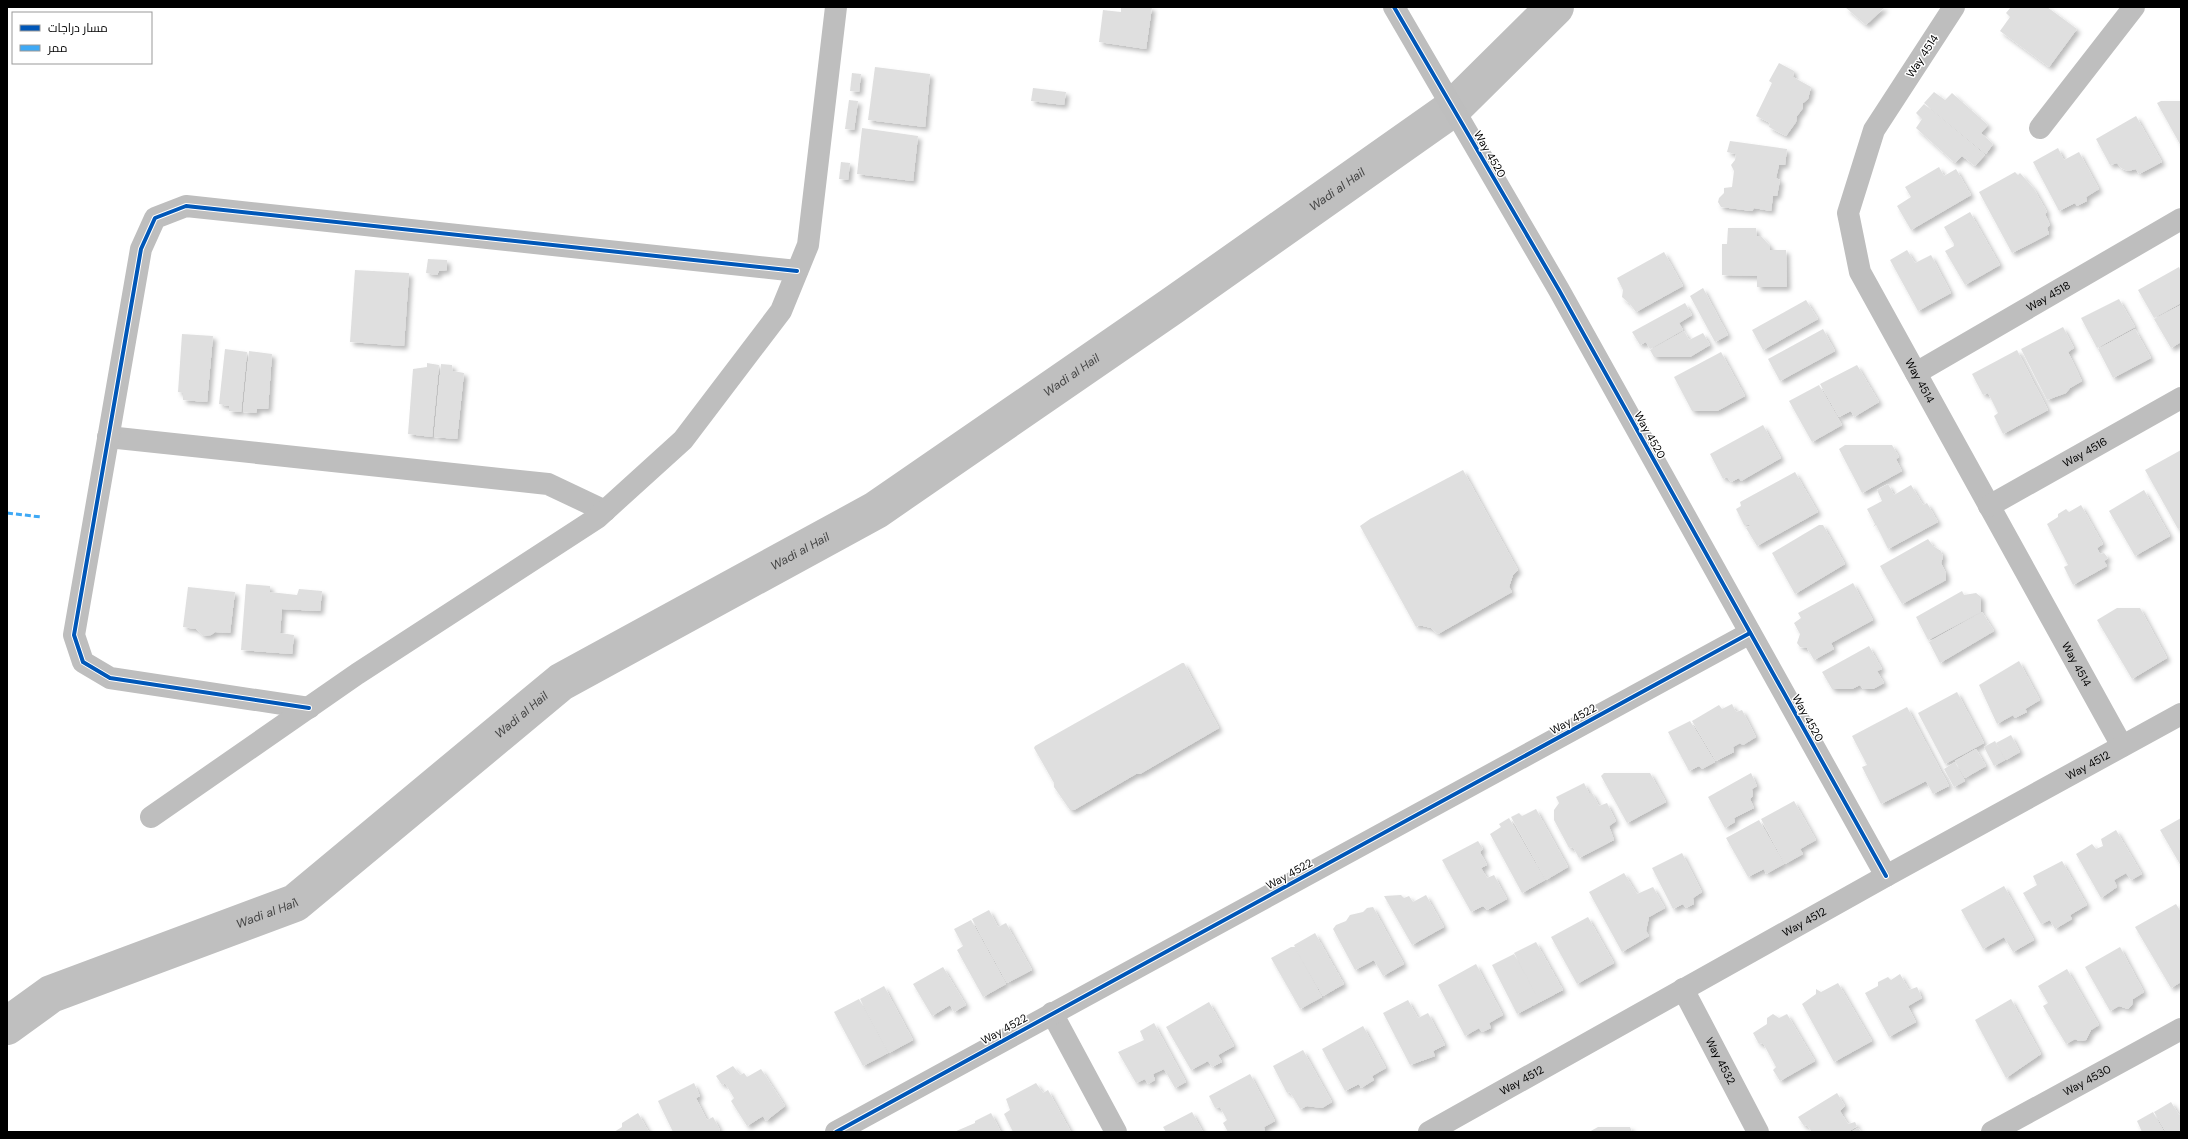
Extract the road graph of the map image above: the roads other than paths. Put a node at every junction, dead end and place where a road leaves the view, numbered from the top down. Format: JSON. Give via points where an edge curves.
{"nodes":[{"id":1,"x":836,"y":7,"type":"edge"},
{"id":2,"x":1394,"y":7,"type":"edge"},
{"id":3,"x":1954,"y":7,"type":"edge"},
{"id":4,"x":2134,"y":7,"type":"edge"},
{"id":5,"x":2040,"y":128,"type":"dead end"},
{"id":6,"x":2181,"y":219,"type":"edge"},
{"id":7,"x":798,"y":271,"type":"junction"},
{"id":8,"x":1916,"y":372,"type":"junction"},
{"id":9,"x":2181,"y":398,"type":"edge"},
{"id":10,"x":108,"y":437,"type":"junction"},
{"id":11,"x":1989,"y":506,"type":"junction"},
{"id":12,"x":605,"y":511,"type":"junction"},
{"id":13,"x":1750,"y":633,"type":"junction"},
{"id":14,"x":308,"y":708,"type":"junction"},
{"id":15,"x":2181,"y":714,"type":"edge"},
{"id":16,"x":2122,"y":746,"type":"junction"},
{"id":17,"x":151,"y":817,"type":"dead end"},
{"id":18,"x":1886,"y":876,"type":"junction"},
{"id":19,"x":1683,"y":989,"type":"junction"},
{"id":20,"x":1052,"y":1013,"type":"junction"},
{"id":21,"x":2181,"y":1029,"type":"edge"},
{"id":22,"x":1452,"y":1126,"type":"edge"},
{"id":23,"x":836,"y":1132,"type":"edge"},
{"id":24,"x":1116,"y":1132,"type":"edge"},
{"id":25,"x":1429,"y":1132,"type":"edge"},
{"id":26,"x":1758,"y":1132,"type":"edge"},
{"id":27,"x":1992,"y":1132,"type":"edge"}],
"edges":[{"from":1,"to":7,"type":"street","via":[[808,245]]},
{"from":2,"to":13,"type":"street","name":"Way 4520","via":[[1559,290]]},
{"from":3,"to":8,"type":"street","name":"Way 4514","via":[[1874,130],[1848,213],[1860,272]]},
{"from":4,"to":5,"type":"street"},
{"from":6,"to":8,"type":"street","name":"Way 4518"},
{"from":7,"to":10,"type":"street","via":[[186,206],[155,218],[141,249]]},
{"from":7,"to":12,"type":"street","via":[[781,312],[683,440]]},
{"from":8,"to":11,"type":"street","name":"Way 4514"},
{"from":9,"to":11,"type":"street","name":"Way 4516"},
{"from":10,"to":12,"type":"street","via":[[548,484]]},
{"from":10,"to":14,"type":"street","via":[[74,635],[83,662],[110,678]]},
{"from":11,"to":16,"type":"street","name":"Way 4514"},
{"from":12,"to":14,"type":"street"},
{"from":13,"to":18,"type":"street","name":"Way 4520"},
{"from":13,"to":20,"type":"street","name":"Way 4522"},
{"from":14,"to":17,"type":"street"},
{"from":15,"to":16,"type":"street","name":"Way 4512"},
{"from":16,"to":18,"type":"street","name":"Way 4512"},
{"from":18,"to":19,"type":"street","name":"Way 4512"},
{"from":19,"to":22,"type":"street","name":"Way 4512"},
{"from":19,"to":26,"type":"street","name":"Way 4532"},
{"from":20,"to":23,"type":"street","name":"Way 4522"},
{"from":20,"to":24,"type":"street"},
{"from":21,"to":27,"type":"street","name":"Way 4530"},
{"from":22,"to":25,"type":"street","name":"Way 4512"}]}
